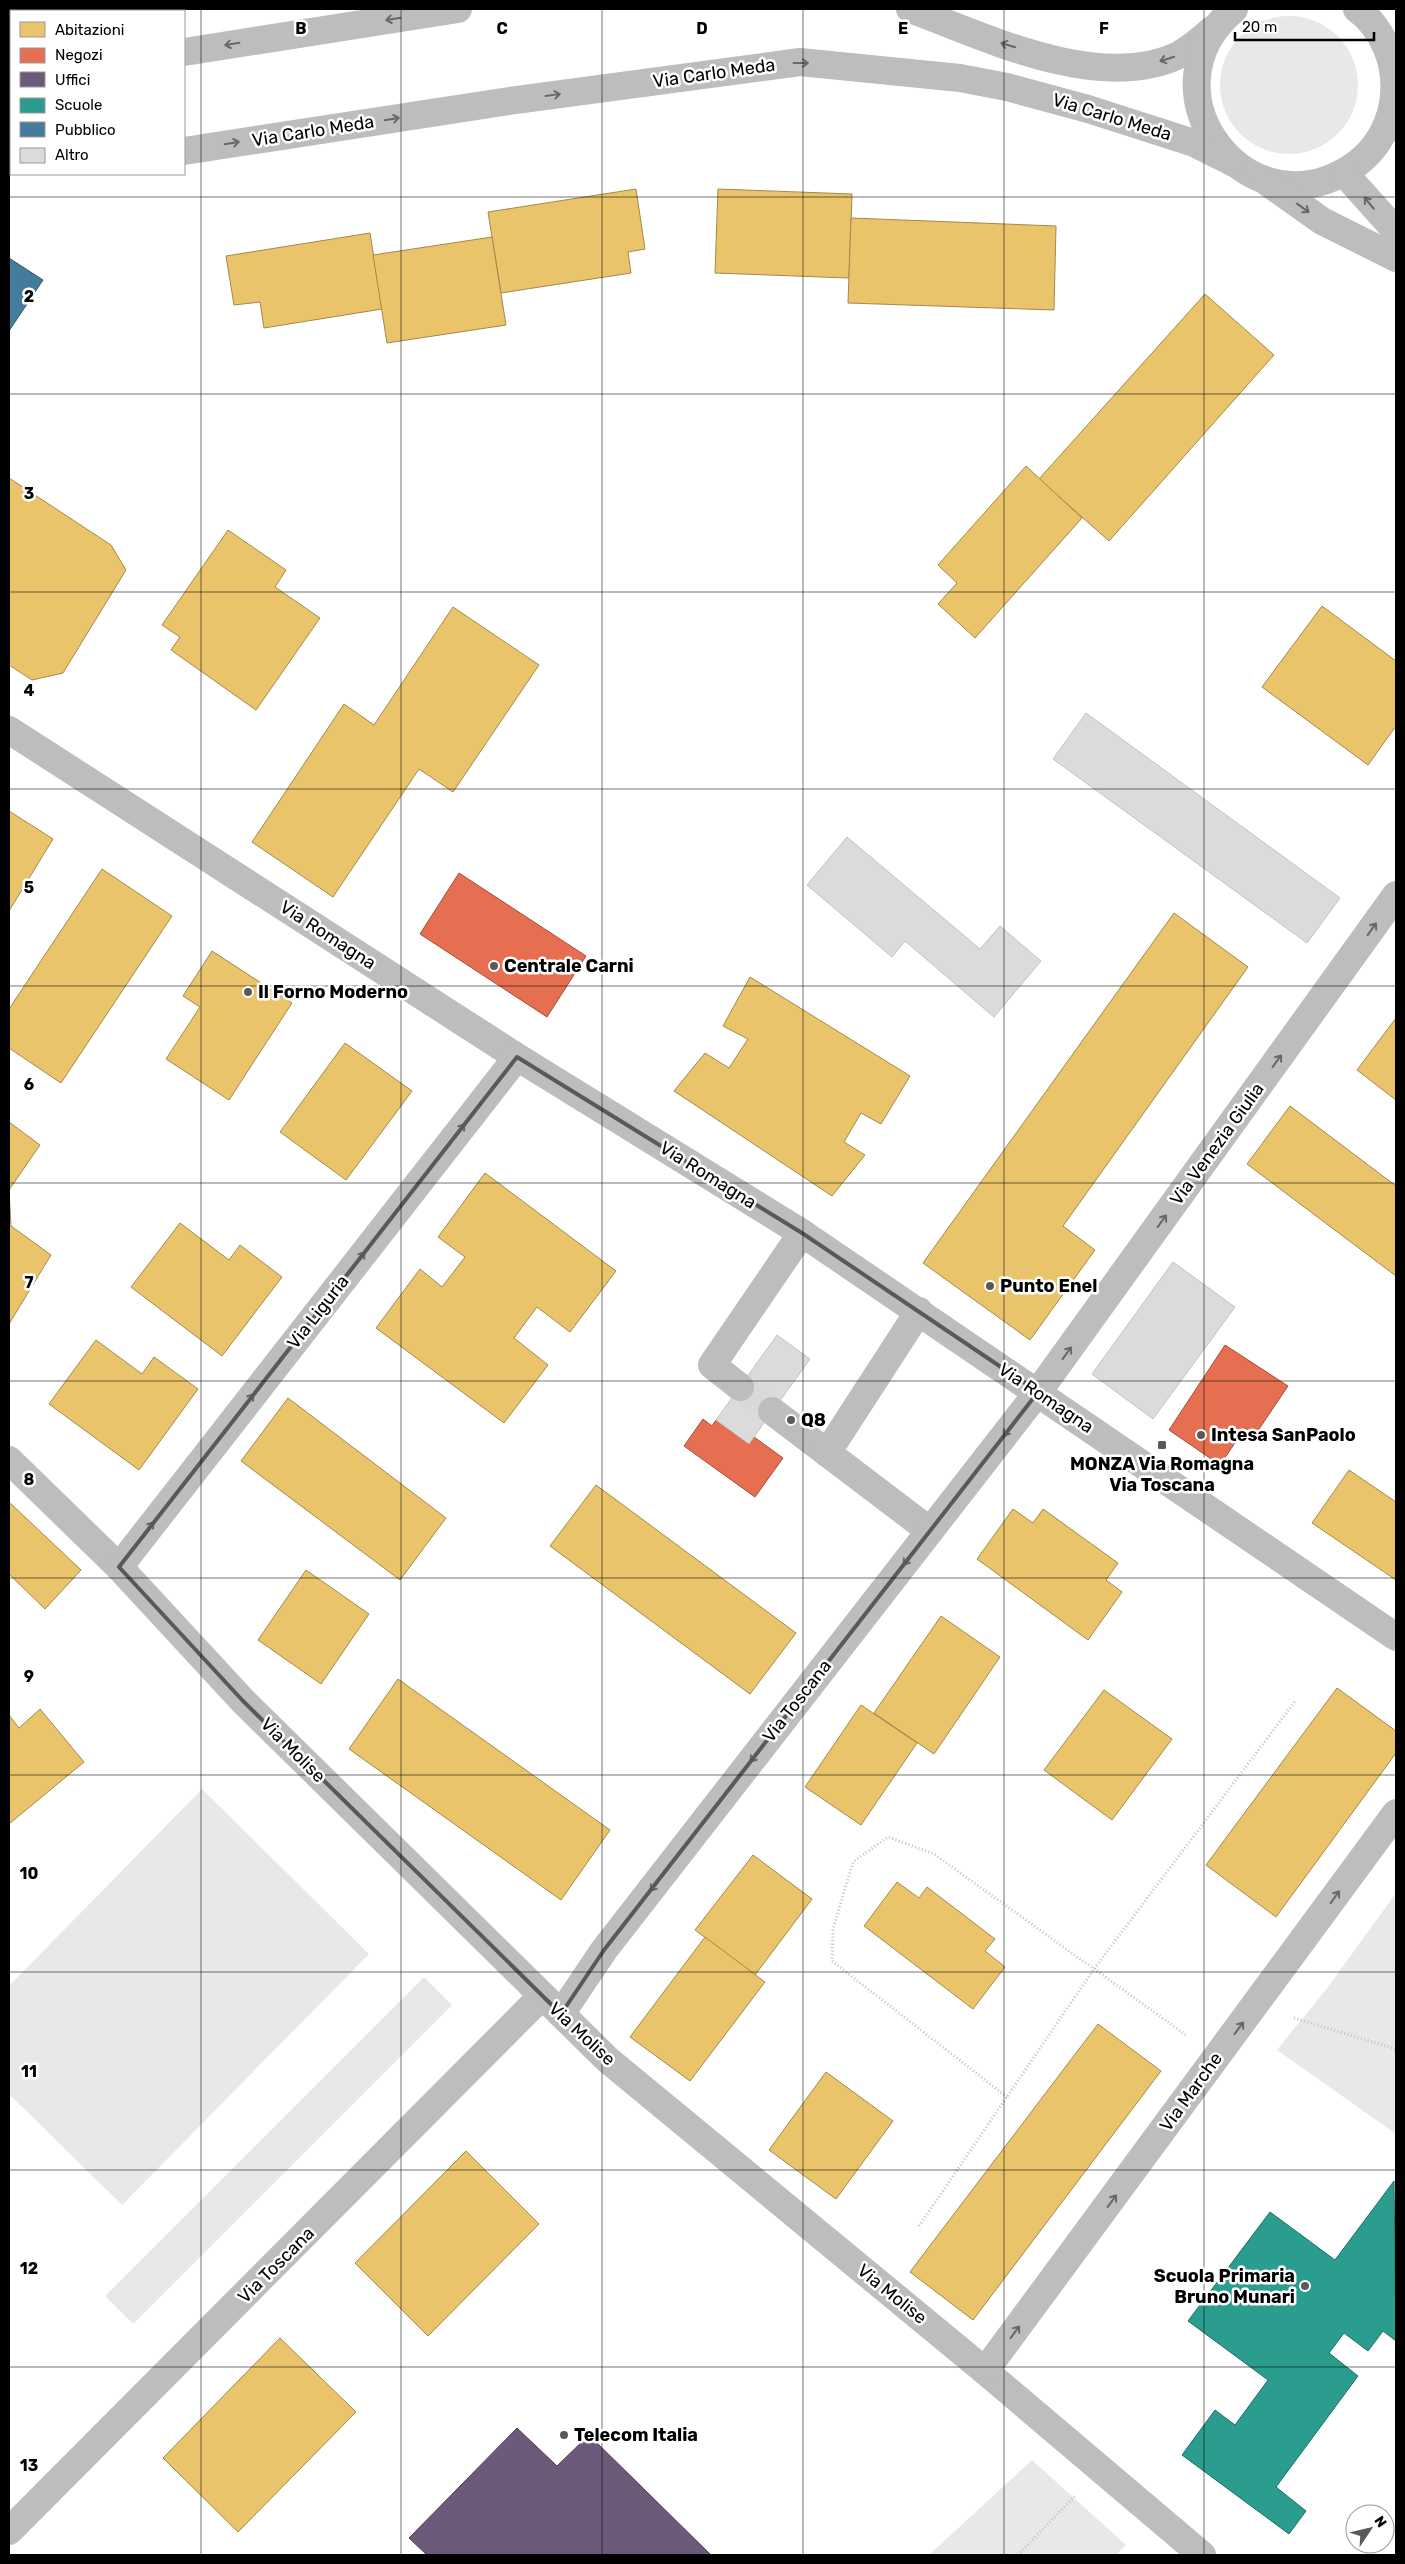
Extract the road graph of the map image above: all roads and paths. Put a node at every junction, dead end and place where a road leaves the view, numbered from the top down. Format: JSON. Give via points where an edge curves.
{"nodes":[{"id":1,"x":458,"y":9,"type":"edge"},
{"id":2,"x":910,"y":9,"type":"edge"},
{"id":3,"x":1357,"y":9,"type":"edge"},
{"id":4,"x":1386,"y":9,"type":"edge"},
{"id":5,"x":1228,"y":15,"type":"edge"},
{"id":6,"x":185,"y":52,"type":"edge"},
{"id":7,"x":1393,"y":71,"type":"edge"},
{"id":8,"x":185,"y":151,"type":"edge"},
{"id":9,"x":1234,"y":163,"type":"junction"},
{"id":10,"x":1344,"y":173,"type":"junction"},
{"id":11,"x":1264,"y":180,"type":"junction"},
{"id":12,"x":1396,"y":231,"type":"edge"},
{"id":13,"x":1396,"y":258,"type":"edge"},
{"id":14,"x":9,"y":730,"type":"edge"},
{"id":15,"x":1396,"y":895,"type":"edge"},
{"id":16,"x":517,"y":1057,"type":"junction"},
{"id":17,"x":802,"y":1233,"type":"junction"},
{"id":18,"x":919,"y":1311,"type":"junction"},
{"id":19,"x":740,"y":1386,"type":"tunnel mouth"},
{"id":20,"x":1038,"y":1392,"type":"junction"},
{"id":21,"x":772,"y":1411,"type":"tunnel mouth"},
{"id":22,"x":827,"y":1453,"type":"junction"},
{"id":23,"x":9,"y":1460,"type":"edge"},
{"id":24,"x":930,"y":1531,"type":"junction"},
{"id":25,"x":119,"y":1567,"type":"junction"},
{"id":26,"x":1396,"y":1637,"type":"edge"},
{"id":27,"x":1296,"y":1700,"type":"dead end"},
{"id":28,"x":1396,"y":1813,"type":"edge"},
{"id":29,"x":1094,"y":1969,"type":"junction"},
{"id":30,"x":551,"y":2005,"type":"junction"},
{"id":31,"x":1255,"y":2006,"type":"junction"},
{"id":32,"x":1182,"y":2032,"type":"dead end"},
{"id":33,"x":1396,"y":2049,"type":"edge"},
{"id":34,"x":1007,"y":2097,"type":"junction"},
{"id":35,"x":919,"y":2226,"type":"dead end"},
{"id":36,"x":985,"y":2371,"type":"junction"},
{"id":37,"x":1101,"y":2469,"type":"junction"},
{"id":38,"x":9,"y":2532,"type":"edge"},
{"id":39,"x":1018,"y":2555,"type":"edge"},
{"id":40,"x":1202,"y":2555,"type":"edge"}],
"edges":[{"from":1,"to":6,"type":"street","one_way":true},
{"from":5,"to":2,"type":"street","name":"Via Carlo Meda","one_way":true,"via":[[1179,54],[1150,64],[1114,67],[1070,62],[1032,52]]},
{"from":3,"to":7,"type":"street","via":[[1377,30]]},
{"from":4,"to":7,"type":"street","name":"Via Carlo Meda"},
{"from":5,"to":9,"type":"street","name":"Via Carlo Meda","via":[[1203,52],[1197,92],[1207,130],[1220,150]]},
{"from":7,"to":10,"type":"street","name":"Via Carlo Meda","via":[[1392,113],[1380,138],[1364,159]]},
{"from":8,"to":9,"type":"street","name":"Via Carlo Meda","one_way":true,"via":[[509,101],[800,62],[960,78],[1007,87],[1194,143]]},
{"from":9,"to":11,"type":"street","name":"Via Carlo Meda"},
{"from":10,"to":11,"type":"street","name":"Via Carlo Meda","via":[[1303,185]]},
{"from":12,"to":10,"type":"street","one_way":true},
{"from":11,"to":13,"type":"street","name":"Via Carlo Meda","one_way":true,"via":[[1322,221]]},
{"from":14,"to":16,"type":"street","name":"Via Romagna"},
{"from":20,"to":15,"type":"street","name":"Via Venezia Giulia","one_way":true},
{"from":16,"to":17,"type":"street","name":"Via Romagna"},
{"from":25,"to":16,"type":"street","name":"Via Liguria","one_way":true},
{"from":17,"to":18,"type":"street","name":"Via Romagna"},
{"from":17,"to":19,"type":"street","via":[[712,1365]]},
{"from":18,"to":20,"type":"street","name":"Via Romagna"},
{"from":18,"to":22,"type":"street"},
{"from":20,"to":24,"type":"street","name":"Via Toscana","one_way":true},
{"from":20,"to":26,"type":"street","name":"Via Romagna"},
{"from":21,"to":22,"type":"street"},
{"from":22,"to":24,"type":"street"},
{"from":23,"to":25,"type":"street","name":"Via Molise"},
{"from":24,"to":30,"type":"street","name":"Via Toscana","one_way":true,"via":[[604,1950]]},
{"from":25,"to":30,"type":"street","name":"Via Molise","via":[[243,1701]]},
{"from":27,"to":29,"type":"path"},
{"from":31,"to":28,"type":"street","name":"Via Marche","one_way":true},
{"from":29,"to":32,"type":"path"},
{"from":29,"to":34,"type":"path"},
{"from":29,"to":34,"type":"path","via":[[934,1854],[888,1837],[853,1862],[833,1928],[832,1961]]},
{"from":30,"to":36,"type":"street","name":"Via Molise","via":[[608,2060]]},
{"from":30,"to":38,"type":"street","name":"Via Toscana","via":[[479,2061]]},
{"from":31,"to":33,"type":"path"},
{"from":36,"to":31,"type":"street","name":"Via Marche","one_way":true},
{"from":34,"to":35,"type":"path"},
{"from":36,"to":37,"type":"street","name":"Via Molise"},
{"from":37,"to":39,"type":"path"},
{"from":37,"to":40,"type":"street","name":"Via Molise"}]}
